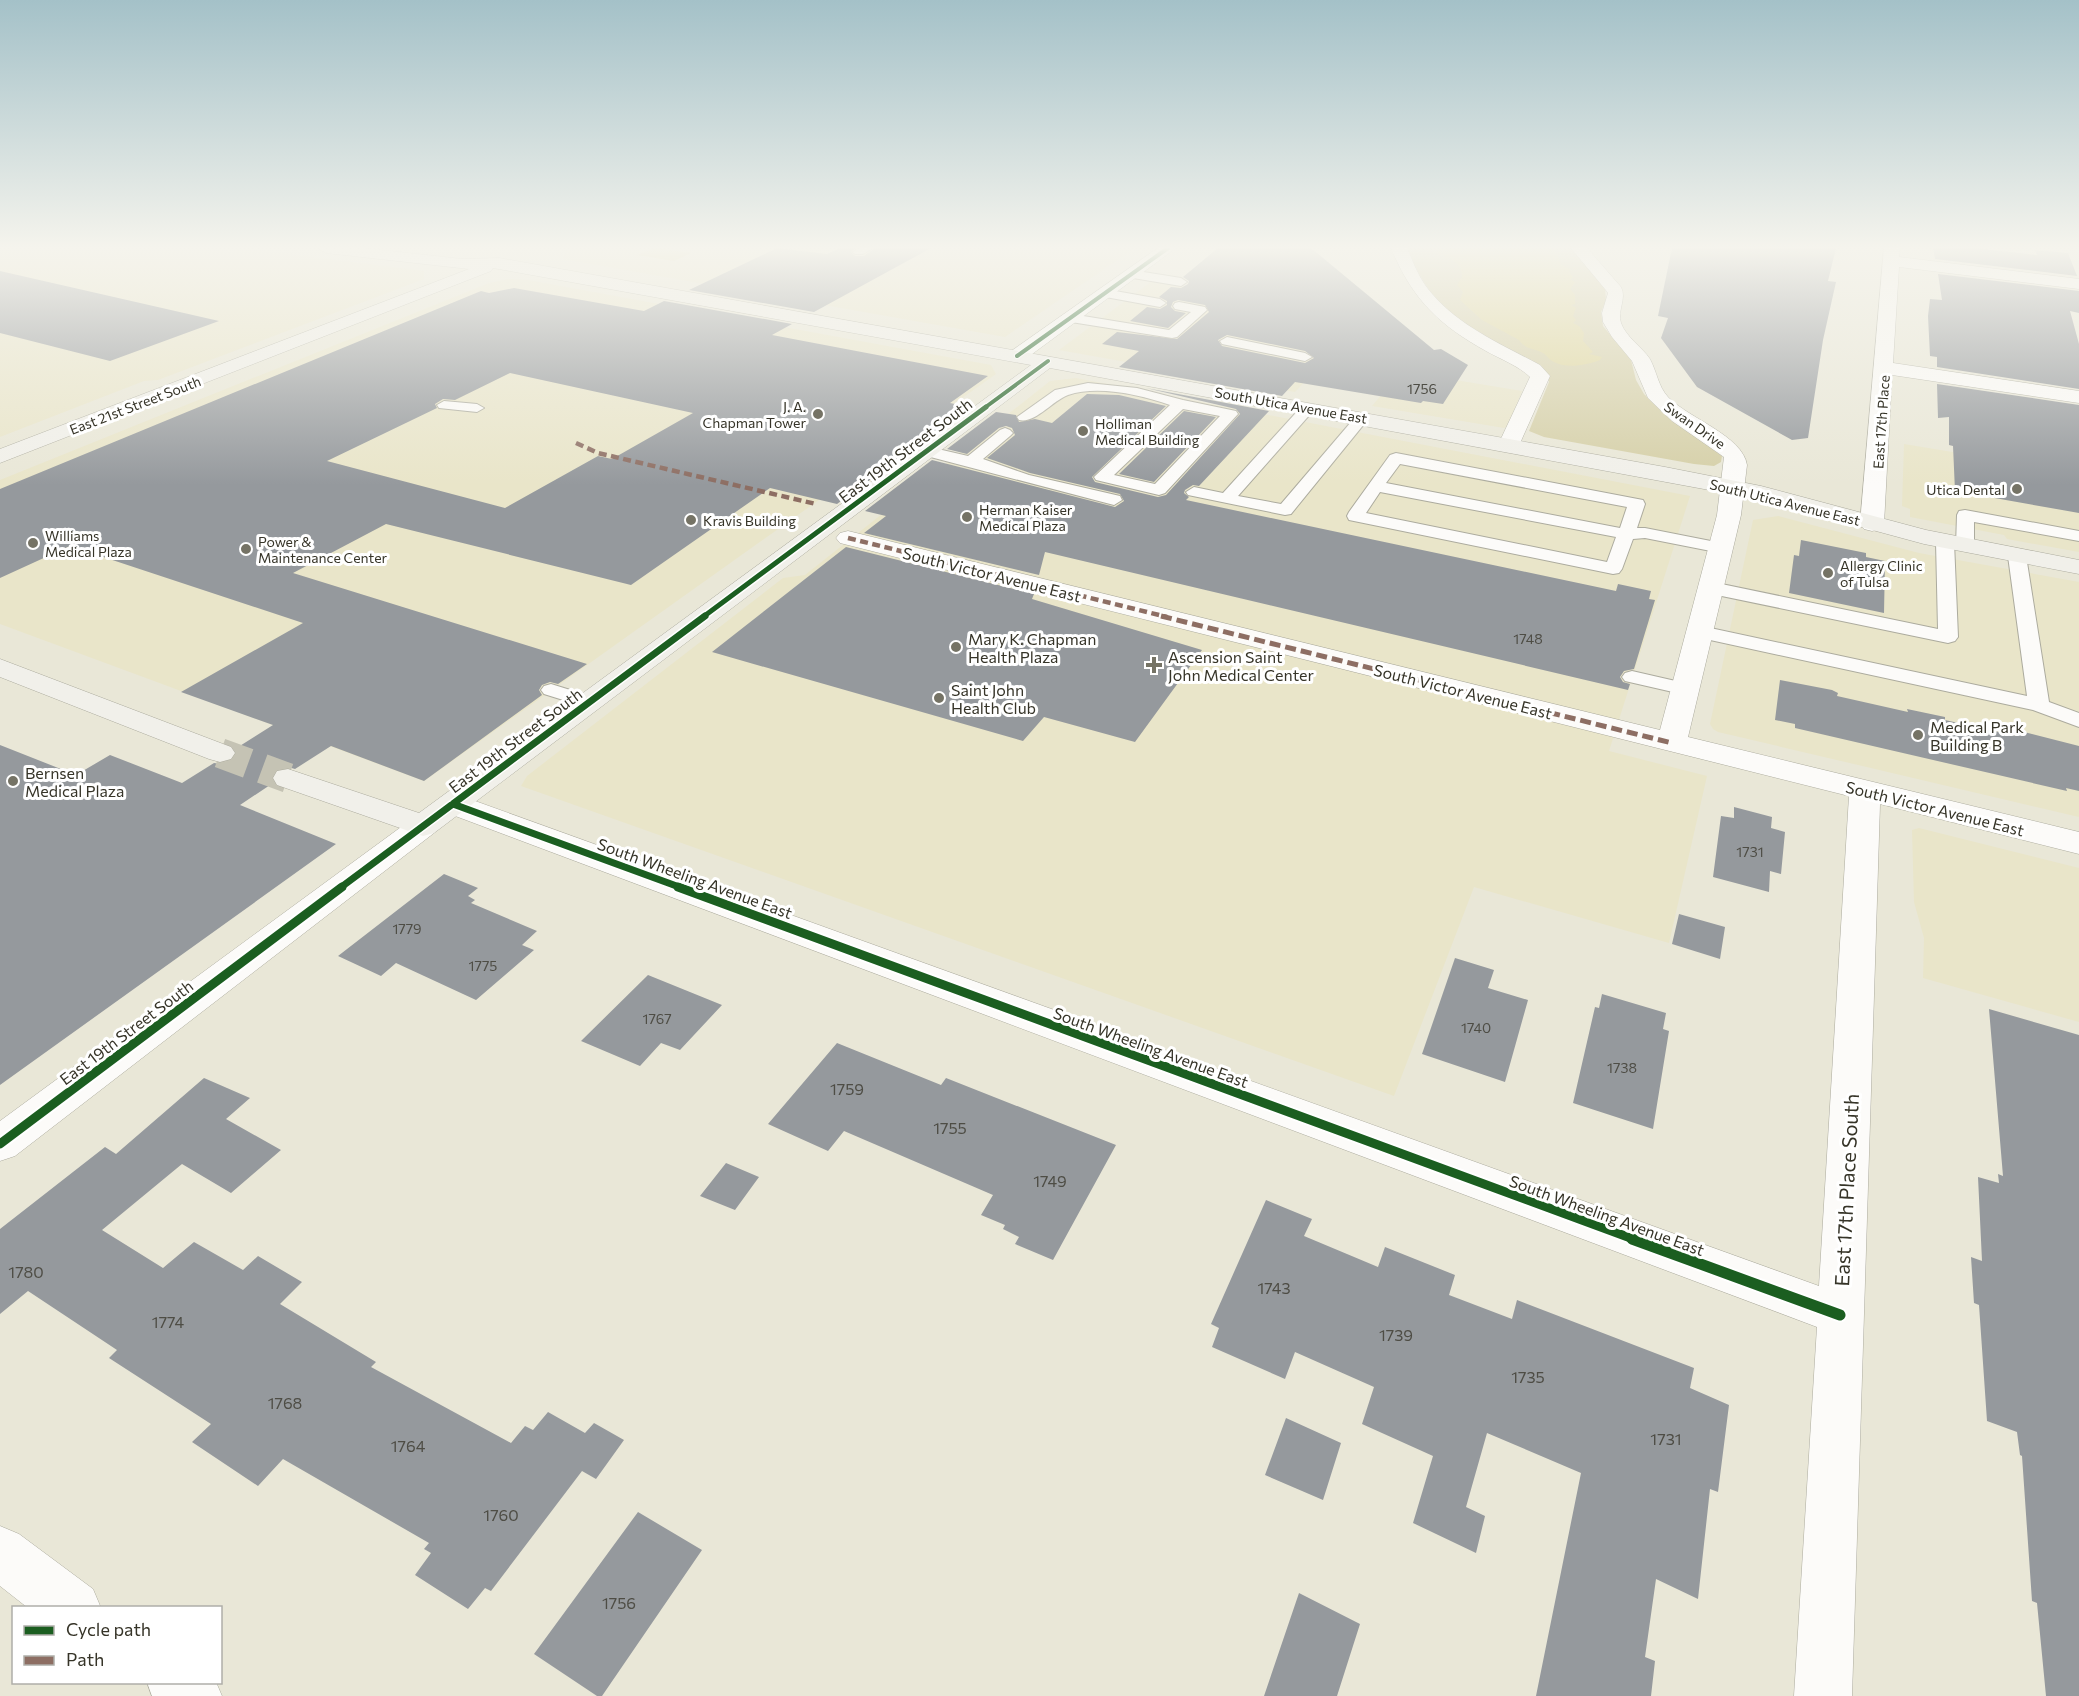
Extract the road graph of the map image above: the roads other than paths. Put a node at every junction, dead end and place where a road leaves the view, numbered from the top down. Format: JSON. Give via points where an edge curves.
{"nodes":[{"id":1,"x":334,"y":327,"type":"edge"},
{"id":2,"x":856,"y":327,"type":"edge"},
{"id":3,"x":1058,"y":327,"type":"edge"},
{"id":4,"x":1159,"y":327,"type":"edge"},
{"id":5,"x":1180,"y":327,"type":"edge"},
{"id":6,"x":1457,"y":327,"type":"edge"},
{"id":7,"x":1614,"y":327,"type":"edge"},
{"id":8,"x":1887,"y":327,"type":"edge"},
{"id":9,"x":1227,"y":341,"type":"dead end"},
{"id":10,"x":1017,"y":356,"type":"junction"},
{"id":11,"x":1305,"y":357,"type":"dead end"},
{"id":12,"x":1048,"y":361,"type":"junction"},
{"id":13,"x":1885,"y":368,"type":"junction"},
{"id":14,"x":2079,"y":397,"type":"edge"},
{"id":15,"x":1180,"y":404,"type":"junction"},
{"id":16,"x":444,"y":405,"type":"dead end"},
{"id":17,"x":477,"y":408,"type":"dead end"},
{"id":18,"x":1308,"y":408,"type":"junction"},
{"id":19,"x":1024,"y":417,"type":"dead end"},
{"id":20,"x":1362,"y":418,"type":"junction"},
{"id":21,"x":1005,"y":433,"type":"dead end"},
{"id":22,"x":1509,"y":445,"type":"junction"},
{"id":23,"x":926,"y":451,"type":"junction"},
{"id":24,"x":0,"y":457,"type":"edge"},
{"id":25,"x":972,"y":461,"type":"junction"},
{"id":26,"x":1376,"y":486,"type":"junction"},
{"id":27,"x":1734,"y":487,"type":"junction"},
{"id":28,"x":1194,"y":492,"type":"dead end"},
{"id":29,"x":1227,"y":498,"type":"junction"},
{"id":30,"x":1114,"y":500,"type":"dead end"},
{"id":31,"x":1872,"y":524,"type":"junction"},
{"id":32,"x":1626,"y":534,"type":"junction"},
{"id":33,"x":2079,"y":536,"type":"edge"},
{"id":34,"x":848,"y":537,"type":"dead end"},
{"id":35,"x":1955,"y":544,"type":"junction"},
{"id":36,"x":1720,"y":552,"type":"junction"},
{"id":37,"x":2017,"y":556,"type":"junction"},
{"id":38,"x":2079,"y":567,"type":"edge"},
{"id":39,"x":1712,"y":588,"type":"junction"},
{"id":40,"x":1701,"y":632,"type":"junction"},
{"id":41,"x":0,"y":667,"type":"edge"},
{"id":42,"x":1632,"y":677,"type":"dead end"},
{"id":43,"x":1686,"y":689,"type":"junction"},
{"id":44,"x":550,"y":690,"type":"dead end"},
{"id":45,"x":589,"y":702,"type":"junction"},
{"id":46,"x":2039,"y":705,"type":"junction"},
{"id":47,"x":2079,"y":721,"type":"edge"},
{"id":48,"x":1672,"y":743,"type":"junction"},
{"id":49,"x":220,"y":753,"type":"tunnel mouth"},
{"id":50,"x":288,"y":778,"type":"tunnel mouth"},
{"id":51,"x":1866,"y":791,"type":"junction"},
{"id":52,"x":438,"y":815,"type":"junction"},
{"id":53,"x":2079,"y":843,"type":"edge"},
{"id":54,"x":0,"y":1144,"type":"edge"},
{"id":55,"x":1840,"y":1315,"type":"junction"},
{"id":56,"x":0,"y":1553,"type":"edge"},
{"id":57,"x":71,"y":1606,"type":"edge"},
{"id":58,"x":176,"y":1684,"type":"edge"},
{"id":59,"x":193,"y":1696,"type":"edge"},
{"id":60,"x":1823,"y":1696,"type":"edge"}],
"edges":[{"from":1,"to":24,"type":"main road","name":"East 21st Street South"},
{"from":2,"to":10,"type":"main road","name":"South Utica Avenue East"},
{"from":3,"to":10,"type":"street"},
{"from":4,"to":5,"type":"lane","via":[[1172,334]]},
{"from":6,"to":22,"type":"street","via":[[1540,376]]},
{"from":7,"to":27,"type":"street","name":"Swan Drive","via":[[1644,365],[1654,393],[1735,457]]},
{"from":8,"to":13,"type":"street","name":"East 17th Place"},
{"from":9,"to":11,"type":"lane"},
{"from":10,"to":12,"type":"main road","name":"South Utica Avenue East"},
{"from":12,"to":18,"type":"main road","name":"South Utica Avenue East"},
{"from":12,"to":23,"type":"main road","name":"East 19th Street South"},
{"from":13,"to":14,"type":"street"},
{"from":13,"to":31,"type":"street","name":"East 17th Place"},
{"from":15,"to":15,"type":"lane","via":[[1231,414],[1160,490],[1102,477]]},
{"from":15,"to":19,"type":"lane","via":[[1158,395],[1079,387],[1059,394]]},
{"from":16,"to":17,"type":"lane"},
{"from":18,"to":20,"type":"main road","name":"South Utica Avenue East"},
{"from":18,"to":29,"type":"lane"},
{"from":20,"to":22,"type":"main road","name":"South Utica Avenue East"},
{"from":20,"to":29,"type":"lane","via":[[1285,510]]},
{"from":21,"to":25,"type":"lane"},
{"from":22,"to":27,"type":"main road","name":"South Utica Avenue East"},
{"from":23,"to":25,"type":"lane"},
{"from":23,"to":45,"type":"main road","name":"East 19th Street South"},
{"from":25,"to":30,"type":"lane"},
{"from":26,"to":32,"type":"lane"},
{"from":26,"to":32,"type":"lane","via":[[1396,458],[1637,504]]},
{"from":26,"to":32,"type":"lane","via":[[1355,516],[1613,570]]},
{"from":27,"to":31,"type":"main road","name":"South Utica Avenue East"},
{"from":27,"to":36,"type":"street"},
{"from":28,"to":29,"type":"lane"},
{"from":31,"to":35,"type":"main road","name":"South Utica Avenue East"},
{"from":32,"to":36,"type":"lane","via":[[1641,541]]},
{"from":33,"to":35,"type":"lane","via":[[1965,515]]},
{"from":34,"to":48,"type":"street","name":"South Victor Avenue East"},
{"from":35,"to":37,"type":"main road","name":"South Utica Avenue East"},
{"from":35,"to":39,"type":"lane","via":[[1948,637]]},
{"from":36,"to":39,"type":"street"},
{"from":37,"to":38,"type":"main road","name":"South Utica Avenue East"},
{"from":37,"to":46,"type":"lane"},
{"from":39,"to":40,"type":"street"},
{"from":40,"to":43,"type":"street"},
{"from":40,"to":46,"type":"lane"},
{"from":41,"to":49,"type":"main road"},
{"from":42,"to":43,"type":"lane"},
{"from":43,"to":48,"type":"street"},
{"from":44,"to":45,"type":"lane"},
{"from":45,"to":52,"type":"main road","name":"East 19th Street South"},
{"from":46,"to":47,"type":"lane"},
{"from":48,"to":51,"type":"street","name":"South Victor Avenue East"},
{"from":50,"to":52,"type":"main road","name":"South Wheeling Avenue East"},
{"from":51,"to":53,"type":"street","name":"South Victor Avenue East"},
{"from":51,"to":55,"type":"street","name":"East 17th Place South"},
{"from":52,"to":54,"type":"street","name":"East 19th Street South"},
{"from":52,"to":55,"type":"street","name":"South Wheeling Avenue East"},
{"from":55,"to":60,"type":"street","name":"East 17th Place South"},
{"from":56,"to":57,"type":"street"},
{"from":58,"to":59,"type":"street"}]}
